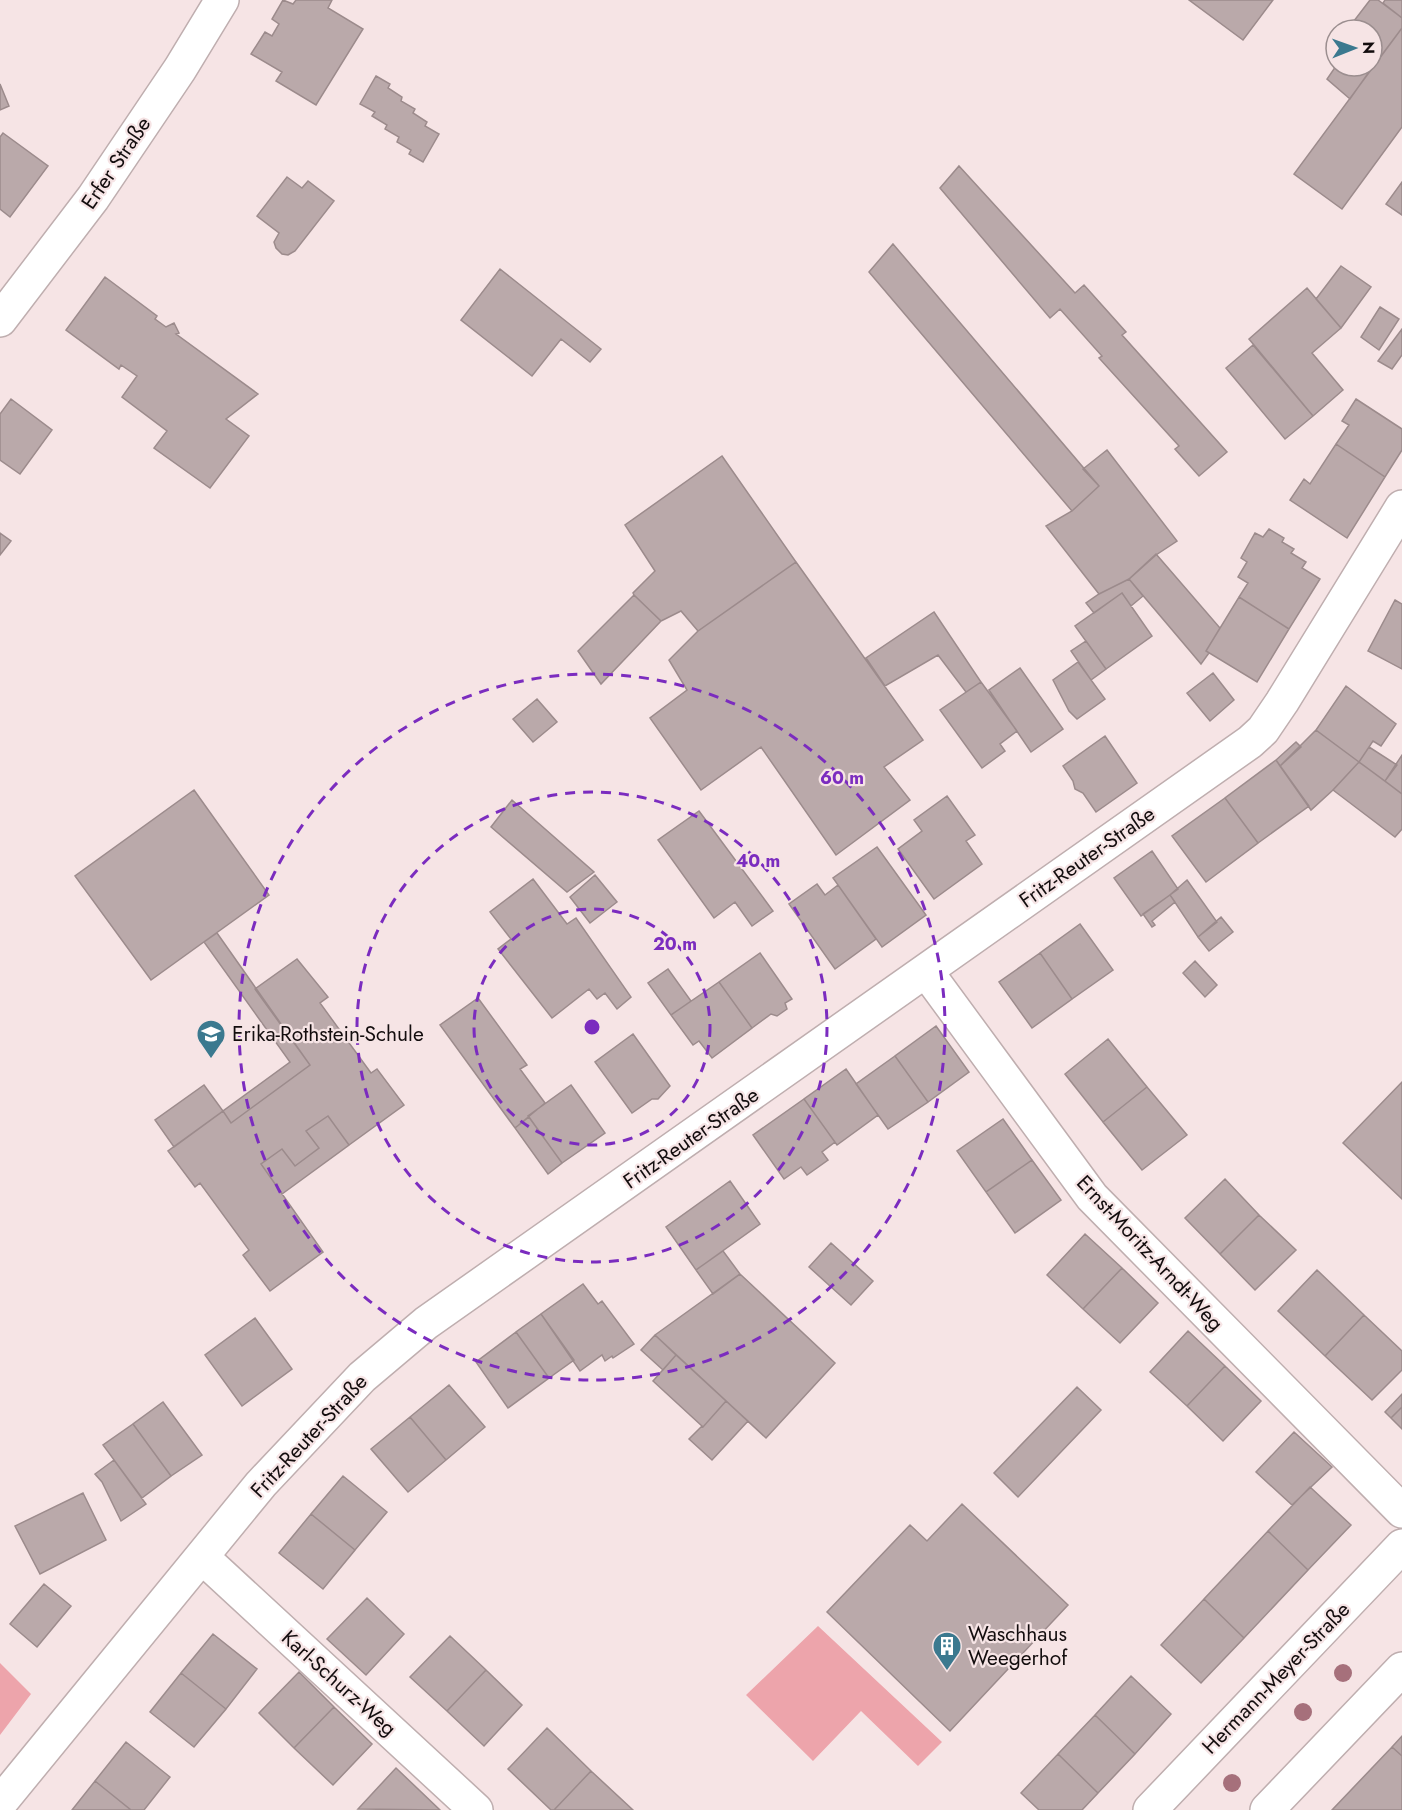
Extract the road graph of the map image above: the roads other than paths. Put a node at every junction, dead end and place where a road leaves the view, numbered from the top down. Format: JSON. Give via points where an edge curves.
{"nodes":[{"id":1,"x":222,"y":0,"type":"edge"},
{"id":2,"x":0,"y":320,"type":"edge"},
{"id":3,"x":1402,"y":507,"type":"edge"},
{"id":4,"x":926,"y":971,"type":"junction"},
{"id":5,"x":1402,"y":1511,"type":"edge"},
{"id":6,"x":1402,"y":1546,"type":"edge"},
{"id":7,"x":202,"y":1557,"type":"junction"},
{"id":8,"x":1402,"y":1670,"type":"edge"},
{"id":9,"x":0,"y":1803,"type":"edge"},
{"id":10,"x":1164,"y":1805,"type":"edge"},
{"id":11,"x":476,"y":1810,"type":"edge"},
{"id":12,"x":1267,"y":1810,"type":"edge"}],
"edges":[{"from":1,"to":2,"type":"street","name":"Erfer Straße","via":[[93,198]]},
{"from":3,"to":4,"type":"street","name":"Fritz-Reuter-Straße","via":[[1263,730],[1251,742]]},
{"from":4,"to":5,"type":"street","name":"Ernst-Moritz-Arndt-Weg","via":[[1092,1197]]},
{"from":4,"to":7,"type":"street","name":"Fritz-Reuter-Straße","via":[[426,1323],[362,1377],[261,1484]]},
{"from":6,"to":10,"type":"street","name":"Hermann-Meyer-Straße"},
{"from":7,"to":9,"type":"street","name":"Fritz-Reuter-Straße"},
{"from":7,"to":11,"type":"street","name":"Karl-Schurz-Weg"},
{"from":8,"to":12,"type":"street"}]}
